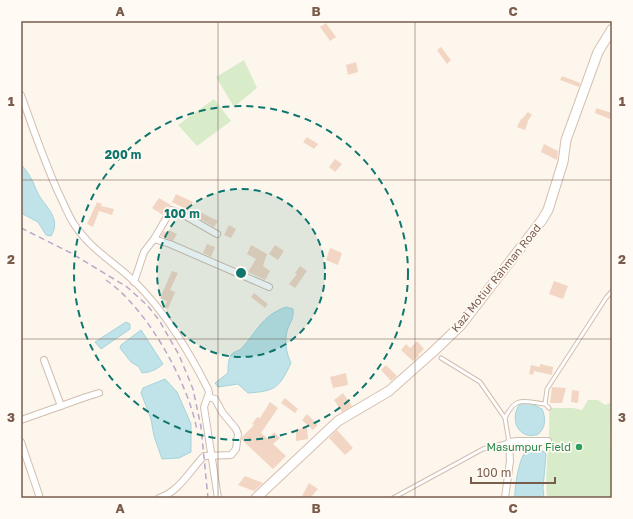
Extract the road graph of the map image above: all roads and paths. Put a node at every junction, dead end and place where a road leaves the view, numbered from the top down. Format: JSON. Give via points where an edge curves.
{"nodes":[{"id":1,"x":612,"y":29,"type":"edge"},
{"id":2,"x":21,"y":95,"type":"edge"},
{"id":3,"x":217,"y":234,"type":"dead end"},
{"id":4,"x":154,"y":239,"type":"junction"},
{"id":5,"x":134,"y":282,"type":"junction"},
{"id":6,"x":269,"y":287,"type":"dead end"},
{"id":7,"x":612,"y":291,"type":"edge"},
{"id":8,"x":441,"y":358,"type":"dead end"},
{"id":9,"x":44,"y":360,"type":"dead end"},
{"id":10,"x":98,"y":393,"type":"dead end"},
{"id":11,"x":208,"y":396,"type":"junction"},
{"id":12,"x":545,"y":404,"type":"junction"},
{"id":13,"x":61,"y":406,"type":"junction"},
{"id":14,"x":549,"y":408,"type":"dead end"},
{"id":15,"x":505,"y":418,"type":"junction"},
{"id":16,"x":21,"y":420,"type":"edge"},
{"id":17,"x":548,"y":441,"type":"dead end"},
{"id":18,"x":21,"y":442,"type":"edge"},
{"id":19,"x":509,"y":442,"type":"junction"},
{"id":20,"x":212,"y":455,"type":"junction"},
{"id":21,"x":40,"y":498,"type":"edge"},
{"id":22,"x":159,"y":498,"type":"edge"},
{"id":23,"x":218,"y":498,"type":"edge"},
{"id":24,"x":256,"y":498,"type":"edge"},
{"id":25,"x":393,"y":498,"type":"edge"},
{"id":26,"x":505,"y":498,"type":"edge"}],
"edges":[{"from":1,"to":24,"type":"main road","name":"Kazi Motiur Rahman Road","via":[[598,52],[566,140],[548,210],[542,220],[461,325],[390,391],[338,421]]},
{"from":2,"to":5,"type":"street","via":[[46,165],[73,223],[93,248]]},
{"from":3,"to":4,"type":"street","via":[[171,210]]},
{"from":4,"to":5,"type":"street","via":[[144,252]]},
{"from":4,"to":6,"type":"street"},
{"from":5,"to":11,"type":"street","via":[[166,317],[184,344],[208,389]]},
{"from":7,"to":12,"type":"lane","via":[[547,389]]},
{"from":8,"to":15,"type":"lane","via":[[480,382]]},
{"from":9,"to":13,"type":"street"},
{"from":10,"to":13,"type":"street"},
{"from":11,"to":20,"type":"street","via":[[204,407]]},
{"from":11,"to":20,"type":"street","via":[[215,399],[238,434],[236,449],[230,455]]},
{"from":12,"to":14,"type":"lane"},
{"from":12,"to":15,"type":"lane","via":[[518,402],[512,406]]},
{"from":13,"to":16,"type":"street"},
{"from":15,"to":19,"type":"lane"},
{"from":17,"to":19,"type":"street"},
{"from":18,"to":21,"type":"street"},
{"from":19,"to":25,"type":"lane","via":[[484,449]]},
{"from":19,"to":26,"type":"street","via":[[510,461]]},
{"from":20,"to":22,"type":"street","via":[[204,456],[183,481]]},
{"from":20,"to":23,"type":"street"}]}
